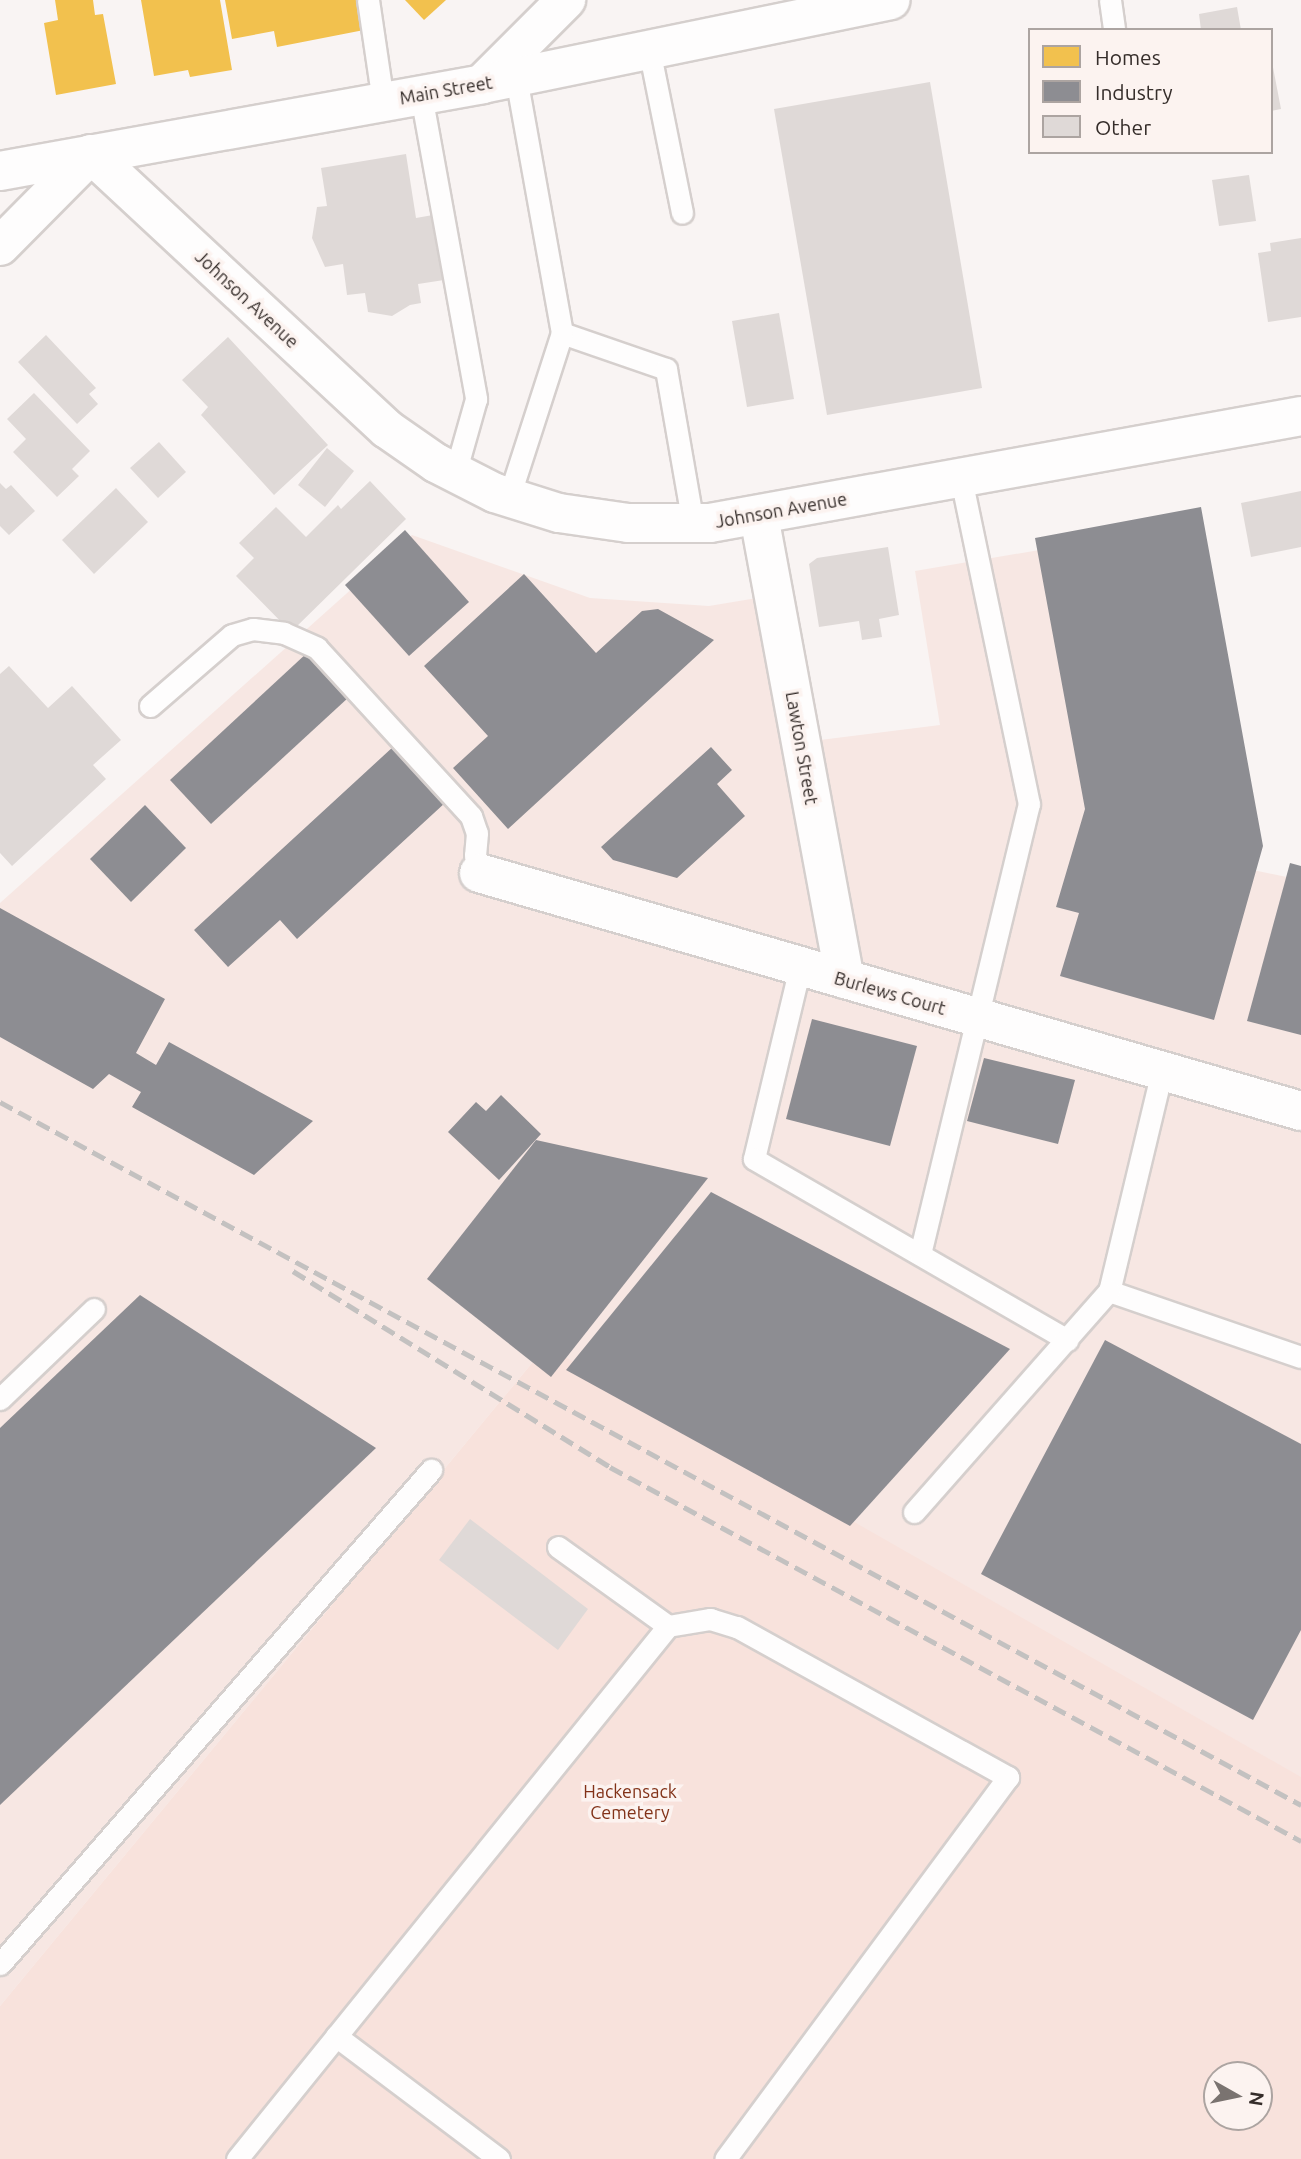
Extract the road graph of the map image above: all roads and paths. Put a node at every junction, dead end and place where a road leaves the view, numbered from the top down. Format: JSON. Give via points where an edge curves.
{"nodes":[{"id":1,"x":368,"y":0,"type":"edge"},
{"id":2,"x":890,"y":0,"type":"edge"},
{"id":3,"x":1110,"y":0,"type":"edge"},
{"id":4,"x":552,"y":4,"type":"edge"},
{"id":5,"x":1114,"y":28,"type":"edge"},
{"id":6,"x":649,"y":49,"type":"junction"},
{"id":7,"x":499,"y":80,"type":"junction"},
{"id":8,"x":421,"y":94,"type":"junction"},
{"id":9,"x":383,"y":102,"type":"junction"},
{"id":10,"x":90,"y":154,"type":"junction"},
{"id":11,"x":0,"y":171,"type":"edge"},
{"id":12,"x":682,"y":213,"type":"dead end"},
{"id":13,"x":0,"y":246,"type":"edge"},
{"id":14,"x":562,"y":332,"type":"junction"},
{"id":15,"x":1301,"y":416,"type":"edge"},
{"id":16,"x":455,"y":473,"type":"junction"},
{"id":17,"x":961,"y":478,"type":"junction"},
{"id":18,"x":509,"y":497,"type":"junction"},
{"id":19,"x":759,"y":516,"type":"junction"},
{"id":20,"x":693,"y":523,"type":"junction"},
{"id":21,"x":150,"y":706,"type":"dead end"},
{"id":22,"x":479,"y":873,"type":"joint"},
{"id":23,"x":800,"y":967,"type":"junction"},
{"id":24,"x":845,"y":979,"type":"junction"},
{"id":25,"x":979,"y":1018,"type":"junction"},
{"id":26,"x":1162,"y":1071,"type":"junction"},
{"id":27,"x":1301,"y":1111,"type":"edge"},
{"id":28,"x":920,"y":1254,"type":"junction"},
{"id":29,"x":1109,"y":1290,"type":"junction"},
{"id":30,"x":94,"y":1309,"type":"dead end"},
{"id":31,"x":1068,"y":1340,"type":"junction"},
{"id":32,"x":1301,"y":1357,"type":"edge"},
{"id":33,"x":0,"y":1399,"type":"edge"},
{"id":34,"x":431,"y":1470,"type":"dead end"},
{"id":35,"x":914,"y":1512,"type":"dead end"},
{"id":36,"x":558,"y":1547,"type":"dead end"},
{"id":37,"x":668,"y":1626,"type":"junction"},
{"id":38,"x":1,"y":1960,"type":"edge"},
{"id":39,"x":336,"y":2036,"type":"junction"},
{"id":40,"x":237,"y":2159,"type":"edge"},
{"id":41,"x":499,"y":2159,"type":"edge"},
{"id":42,"x":725,"y":2159,"type":"edge"}],
"edges":[{"from":1,"to":9,"type":"lane"},
{"from":2,"to":6,"type":"street","name":"Main Street"},
{"from":3,"to":5,"type":"lane"},
{"from":4,"to":7,"type":"street"},
{"from":6,"to":7,"type":"street","name":"Main Street"},
{"from":6,"to":12,"type":"lane"},
{"from":7,"to":8,"type":"street","name":"Main Street"},
{"from":7,"to":14,"type":"lane"},
{"from":8,"to":9,"type":"street","name":"Main Street"},
{"from":8,"to":16,"type":"lane","via":[[476,399]]},
{"from":9,"to":10,"type":"street","name":"Main Street"},
{"from":10,"to":11,"type":"street","name":"Main Street"},
{"from":10,"to":13,"type":"street"},
{"from":10,"to":16,"type":"street","name":"Johnson Avenue","via":[[387,429]]},
{"from":14,"to":18,"type":"lane"},
{"from":14,"to":20,"type":"lane","via":[[666,369]]},
{"from":15,"to":17,"type":"street","name":"Johnson Avenue"},
{"from":16,"to":18,"type":"street","name":"Johnson Avenue"},
{"from":17,"to":19,"type":"street","name":"Johnson Avenue"},
{"from":17,"to":25,"type":"lane","via":[[1029,804]]},
{"from":18,"to":20,"type":"street","name":"Johnson Avenue","via":[[559,513],[628,523]]},
{"from":19,"to":20,"type":"street","name":"Johnson Avenue"},
{"from":19,"to":24,"type":"street","name":"Lawton Street"},
{"from":21,"to":22,"type":"lane","via":[[232,635],[253,629],[284,633],[317,648],[471,816],[477,832]]},
{"from":22,"to":23,"type":"street","name":"Burlews Court"},
{"from":23,"to":24,"type":"street","name":"Burlews Court"},
{"from":23,"to":28,"type":"lane","via":[[754,1159]]},
{"from":24,"to":25,"type":"street","name":"Burlews Court"},
{"from":25,"to":26,"type":"street","name":"Burlews Court"},
{"from":25,"to":28,"type":"lane"},
{"from":26,"to":27,"type":"street","name":"Burlews Court"},
{"from":26,"to":29,"type":"lane"},
{"from":28,"to":31,"type":"lane"},
{"from":29,"to":31,"type":"lane"},
{"from":29,"to":32,"type":"lane"},
{"from":30,"to":33,"type":"lane"},
{"from":31,"to":35,"type":"lane"},
{"from":34,"to":38,"type":"lane"},
{"from":36,"to":37,"type":"lane"},
{"from":37,"to":39,"type":"lane"},
{"from":37,"to":42,"type":"lane","via":[[710,1619],[737,1627],[1008,1777]]},
{"from":39,"to":40,"type":"lane"},
{"from":39,"to":41,"type":"lane"}]}
